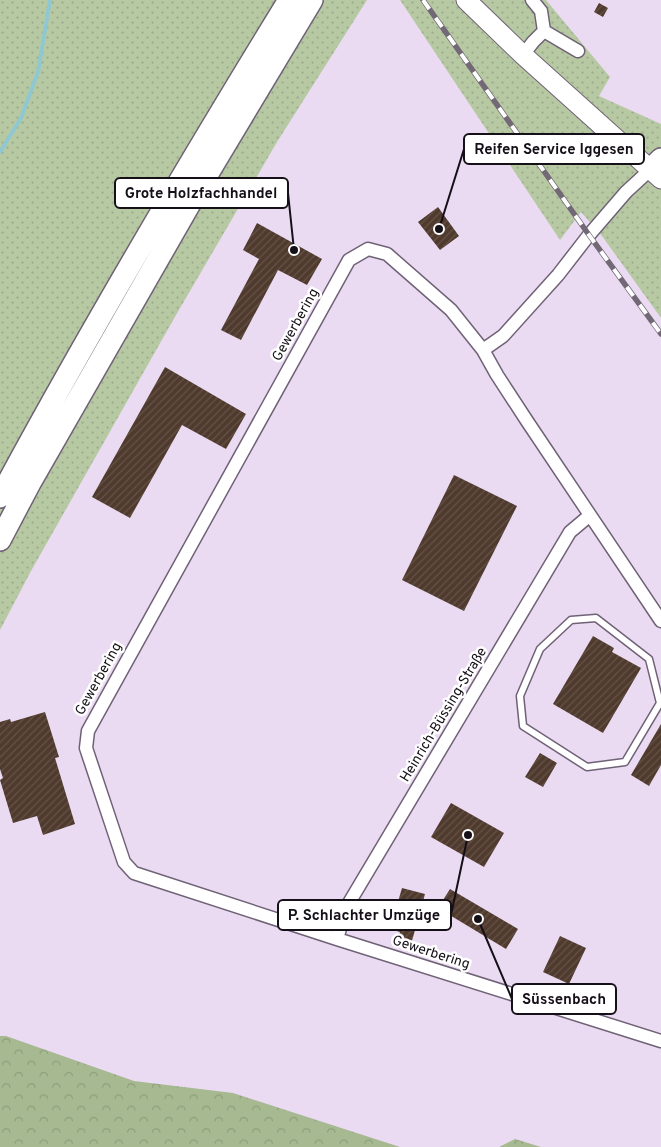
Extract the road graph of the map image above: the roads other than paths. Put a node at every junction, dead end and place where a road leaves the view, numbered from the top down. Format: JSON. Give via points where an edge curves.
{"nodes":[{"id":1,"x":289,"y":0,"type":"edge"},
{"id":2,"x":312,"y":0,"type":"edge"},
{"id":3,"x":466,"y":0,"type":"edge"},
{"id":4,"x":532,"y":0,"type":"edge"},
{"id":5,"x":544,"y":31,"type":"junction"},
{"id":6,"x":578,"y":51,"type":"dead end"},
{"id":7,"x":523,"y":55,"type":"junction"},
{"id":8,"x":658,"y":169,"type":"edge"},
{"id":9,"x":483,"y":350,"type":"junction"},
{"id":10,"x":0,"y":497,"type":"edge"},
{"id":11,"x":590,"y":516,"type":"junction"},
{"id":12,"x":0,"y":540,"type":"edge"},
{"id":13,"x":661,"y":621,"type":"edge"},
{"id":14,"x":540,"y":648,"type":"joint"},
{"id":15,"x":337,"y":939,"type":"junction"},
{"id":16,"x":661,"y":1041,"type":"edge"}],
"edges":[{"from":1,"to":10,"type":"highway","via":[[205,137]]},
{"from":2,"to":12,"type":"highway","via":[[192,200]]},
{"from":3,"to":7,"type":"main road"},
{"from":4,"to":5,"type":"street","via":[[541,11]]},
{"from":5,"to":6,"type":"street"},
{"from":5,"to":7,"type":"street"},
{"from":7,"to":8,"type":"main road"},
{"from":8,"to":9,"type":"street","via":[[626,192],[503,336]]},
{"from":9,"to":11,"type":"street","name":"Gewerbering"},
{"from":9,"to":15,"type":"street","name":"Gewerbering","via":[[451,310],[388,254],[368,248],[349,260],[88,731],[86,748],[124,862],[134,873]]},
{"from":11,"to":13,"type":"street","name":"Gewerbering"},
{"from":11,"to":15,"type":"street","name":"Heinrich-Büssing-Straße","via":[[570,532],[346,908]]},
{"from":14,"to":14,"type":"lane","via":[[520,696],[523,726],[586,767],[625,762],[660,703],[649,659],[596,618],[570,620]]},
{"from":15,"to":16,"type":"street","name":"Gewerbering"}]}
